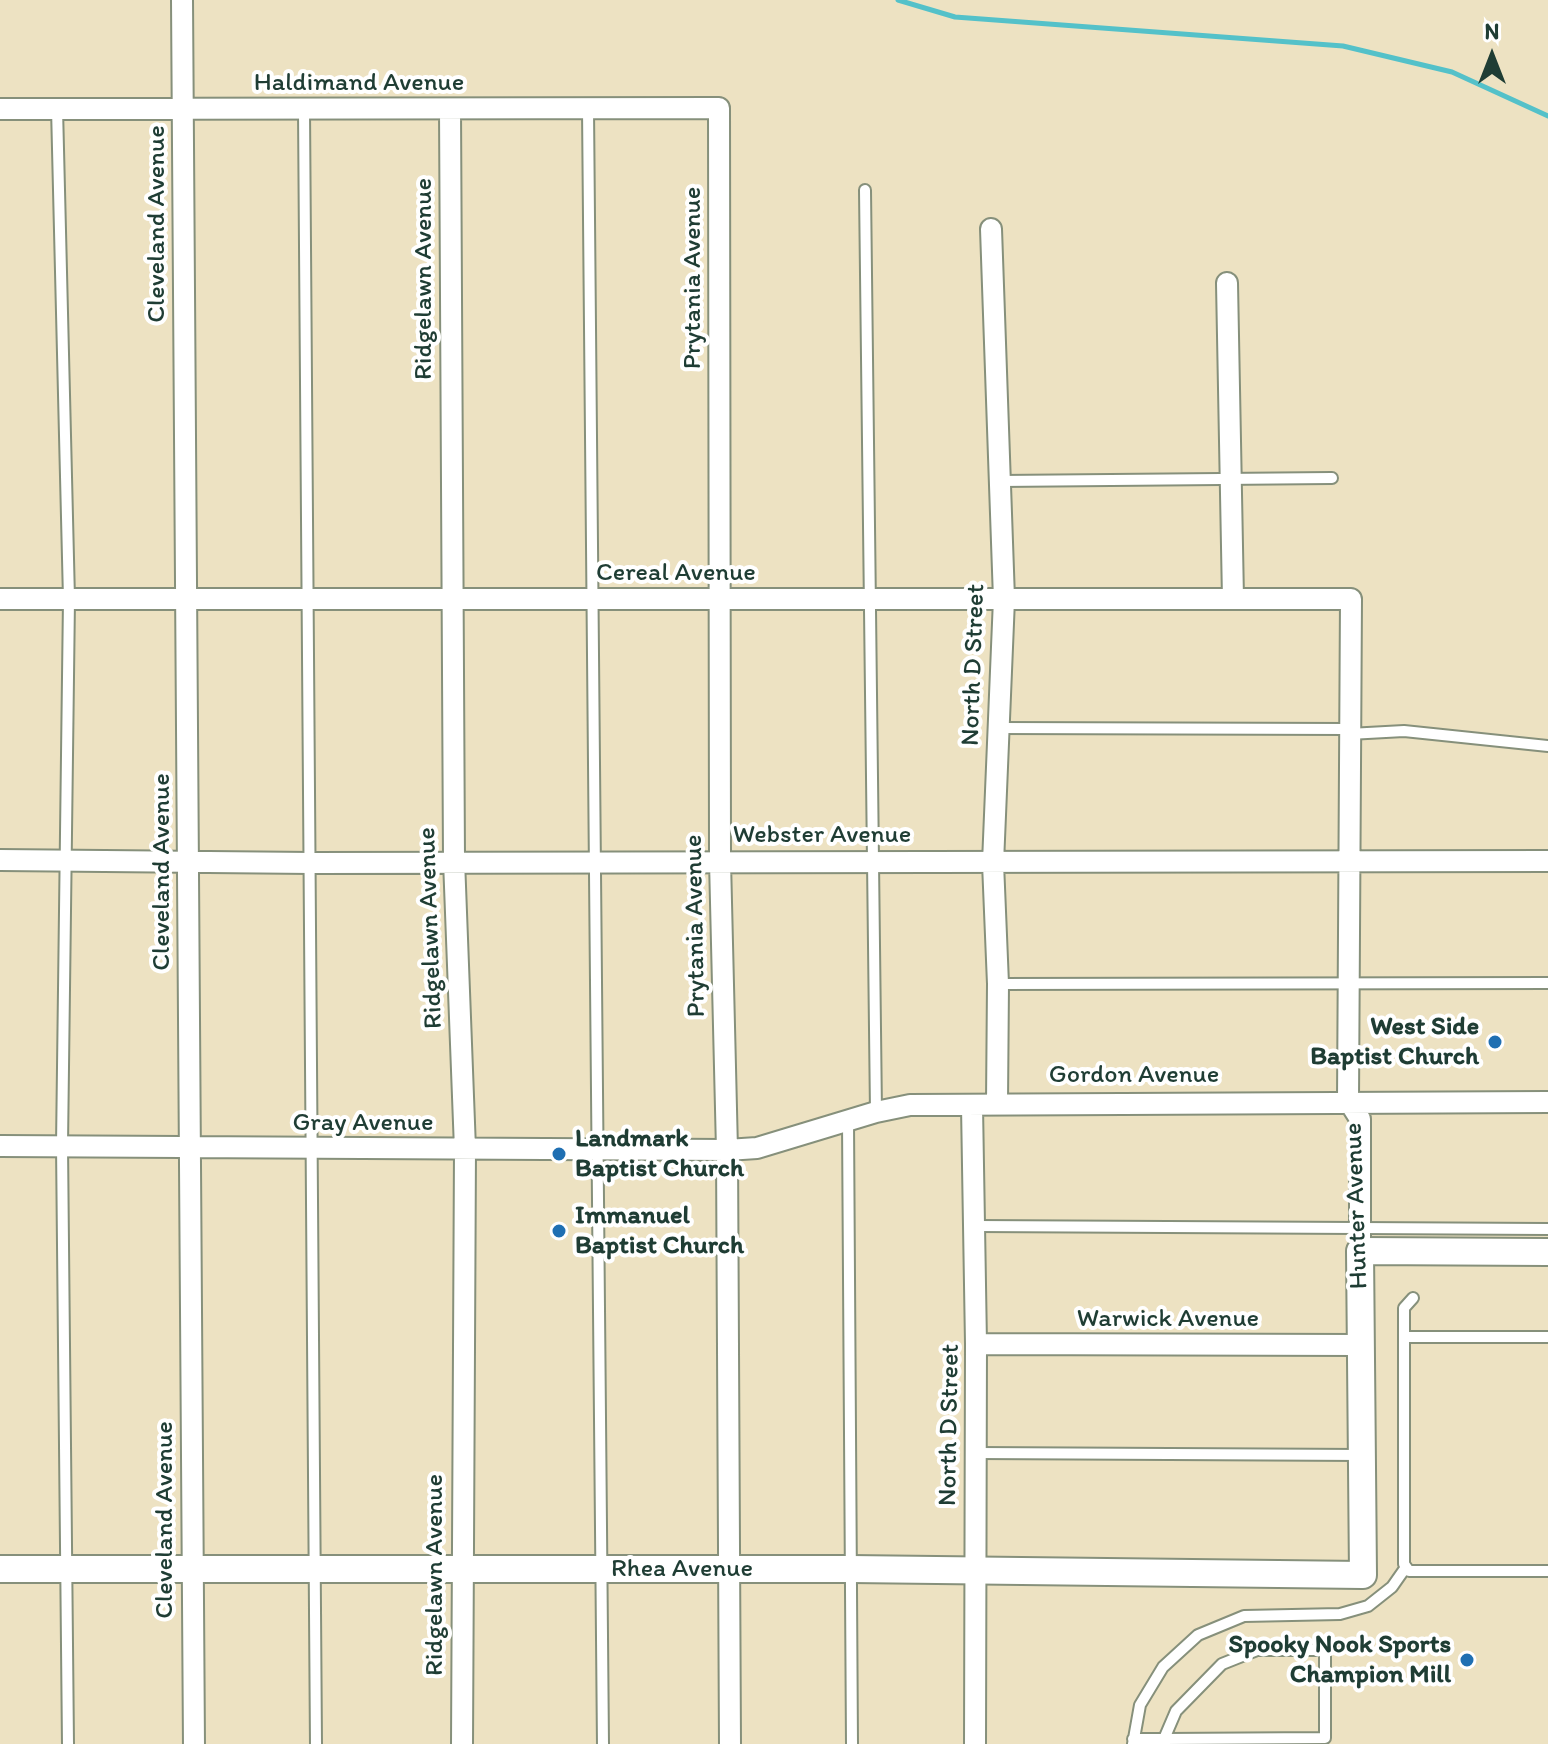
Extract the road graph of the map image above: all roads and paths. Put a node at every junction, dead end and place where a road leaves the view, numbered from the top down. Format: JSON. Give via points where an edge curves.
{"nodes":[{"id":1,"x":182,"y":0,"type":"edge"},
{"id":2,"x":57,"y":108,"type":"junction"},
{"id":3,"x":183,"y":108,"type":"junction"},
{"id":4,"x":719,"y":108,"type":"joint"},
{"id":5,"x":0,"y":109,"type":"edge"},
{"id":6,"x":450,"y":109,"type":"junction"},
{"id":7,"x":588,"y":109,"type":"junction"},
{"id":8,"x":304,"y":110,"type":"junction"},
{"id":9,"x":865,"y":190,"type":"dead end"},
{"id":10,"x":991,"y":229,"type":"dead end"},
{"id":11,"x":1227,"y":283,"type":"dead end"},
{"id":12,"x":1332,"y":478,"type":"dead end"},
{"id":13,"x":1231,"y":480,"type":"junction"},
{"id":14,"x":1000,"y":481,"type":"junction"},
{"id":15,"x":185,"y":597,"type":"junction"},
{"id":16,"x":594,"y":598,"type":"junction"},
{"id":17,"x":869,"y":598,"type":"junction"},
{"id":18,"x":0,"y":599,"type":"edge"},
{"id":19,"x":69,"y":599,"type":"junction"},
{"id":20,"x":1004,"y":599,"type":"junction"},
{"id":21,"x":1233,"y":599,"type":"junction"},
{"id":22,"x":1351,"y":599,"type":"joint"},
{"id":23,"x":309,"y":600,"type":"junction"},
{"id":24,"x":451,"y":601,"type":"junction"},
{"id":25,"x":719,"y":601,"type":"junction"},
{"id":26,"x":998,"y":728,"type":"junction"},
{"id":27,"x":1349,"y":732,"type":"junction"},
{"id":28,"x":1548,"y":746,"type":"edge"},
{"id":29,"x":0,"y":860,"type":"edge"},
{"id":30,"x":454,"y":860,"type":"junction"},
{"id":31,"x":64,"y":861,"type":"junction"},
{"id":32,"x":720,"y":861,"type":"junction"},
{"id":33,"x":870,"y":861,"type":"junction"},
{"id":34,"x":1347,"y":861,"type":"junction"},
{"id":35,"x":1548,"y":861,"type":"edge"},
{"id":36,"x":188,"y":862,"type":"junction"},
{"id":37,"x":597,"y":862,"type":"junction"},
{"id":38,"x":312,"y":863,"type":"junction"},
{"id":39,"x":993,"y":863,"type":"junction"},
{"id":40,"x":1348,"y":983,"type":"junction"},
{"id":41,"x":1548,"y":983,"type":"edge"},
{"id":42,"x":998,"y":984,"type":"junction"},
{"id":43,"x":1348,"y":1100,"type":"junction"},
{"id":44,"x":997,"y":1102,"type":"junction"},
{"id":45,"x":1548,"y":1102,"type":"edge"},
{"id":46,"x":972,"y":1106,"type":"junction"},
{"id":47,"x":876,"y":1112,"type":"junction"},
{"id":48,"x":848,"y":1121,"type":"junction"},
{"id":49,"x":62,"y":1145,"type":"junction"},
{"id":50,"x":0,"y":1146,"type":"edge"},
{"id":51,"x":189,"y":1147,"type":"junction"},
{"id":52,"x":599,"y":1147,"type":"junction"},
{"id":53,"x":465,"y":1149,"type":"junction"},
{"id":54,"x":315,"y":1150,"type":"junction"},
{"id":55,"x":727,"y":1150,"type":"junction"},
{"id":56,"x":976,"y":1226,"type":"junction"},
{"id":57,"x":1548,"y":1229,"type":"edge"},
{"id":58,"x":1360,"y":1240,"type":"junction"},
{"id":59,"x":1507,"y":1251,"type":"junction"},
{"id":60,"x":1548,"y":1252,"type":"edge"},
{"id":61,"x":1548,"y":1260,"type":"edge"},
{"id":62,"x":1413,"y":1298,"type":"dead end"},
{"id":63,"x":1404,"y":1337,"type":"junction"},
{"id":64,"x":1548,"y":1337,"type":"edge"},
{"id":65,"x":976,"y":1344,"type":"junction"},
{"id":66,"x":1360,"y":1345,"type":"junction"},
{"id":67,"x":976,"y":1453,"type":"junction"},
{"id":68,"x":1362,"y":1455,"type":"junction"},
{"id":69,"x":1406,"y":1567,"type":"junction"},
{"id":70,"x":0,"y":1569,"type":"edge"},
{"id":71,"x":67,"y":1569,"type":"junction"},
{"id":72,"x":191,"y":1569,"type":"junction"},
{"id":73,"x":315,"y":1569,"type":"junction"},
{"id":74,"x":729,"y":1569,"type":"junction"},
{"id":75,"x":851,"y":1569,"type":"junction"},
{"id":76,"x":460,"y":1570,"type":"junction"},
{"id":77,"x":602,"y":1570,"type":"junction"},
{"id":78,"x":973,"y":1570,"type":"junction"},
{"id":79,"x":1548,"y":1571,"type":"edge"},
{"id":80,"x":1363,"y":1575,"type":"joint"},
{"id":81,"x":1164,"y":1739,"type":"junction"},
{"id":82,"x":1133,"y":1742,"type":"edge"},
{"id":83,"x":68,"y":1744,"type":"edge"},
{"id":84,"x":194,"y":1744,"type":"edge"},
{"id":85,"x":316,"y":1744,"type":"edge"},
{"id":86,"x":462,"y":1744,"type":"edge"},
{"id":87,"x":603,"y":1744,"type":"edge"},
{"id":88,"x":730,"y":1744,"type":"edge"},
{"id":89,"x":852,"y":1744,"type":"edge"},
{"id":90,"x":975,"y":1744,"type":"edge"}],
"edges":[{"from":1,"to":3,"type":"street","name":"Cleveland Avenue"},
{"from":2,"to":3,"type":"street","name":"Haldimand Avenue"},
{"from":2,"to":5,"type":"street","name":"Haldimand Avenue"},
{"from":2,"to":19,"type":"lane"},
{"from":3,"to":8,"type":"street","name":"Haldimand Avenue"},
{"from":3,"to":15,"type":"street","name":"Cleveland Avenue"},
{"from":4,"to":7,"type":"street","name":"Haldimand Avenue"},
{"from":4,"to":25,"type":"street","name":"Prytania Avenue"},
{"from":6,"to":7,"type":"street","name":"Haldimand Avenue"},
{"from":6,"to":8,"type":"street","name":"Haldimand Avenue"},
{"from":6,"to":24,"type":"street","name":"Ridgelawn Avenue"},
{"from":7,"to":16,"type":"lane"},
{"from":8,"to":23,"type":"lane"},
{"from":9,"to":17,"type":"lane"},
{"from":10,"to":14,"type":"street","name":"North D Street"},
{"from":11,"to":13,"type":"street"},
{"from":12,"to":13,"type":"lane"},
{"from":13,"to":14,"type":"lane"},
{"from":13,"to":21,"type":"street"},
{"from":14,"to":20,"type":"street","name":"North D Street"},
{"from":15,"to":19,"type":"street","name":"Cereal Avenue"},
{"from":15,"to":23,"type":"street","name":"Cereal Avenue"},
{"from":15,"to":36,"type":"street","name":"Cleveland Avenue"},
{"from":16,"to":24,"type":"street","name":"Cereal Avenue"},
{"from":16,"to":25,"type":"street","name":"Cereal Avenue"},
{"from":16,"to":37,"type":"lane"},
{"from":17,"to":20,"type":"street","name":"Cereal Avenue"},
{"from":17,"to":25,"type":"street","name":"Cereal Avenue"},
{"from":17,"to":33,"type":"lane"},
{"from":18,"to":19,"type":"street","name":"Cereal Avenue"},
{"from":19,"to":31,"type":"lane"},
{"from":20,"to":21,"type":"street","name":"Cereal Avenue"},
{"from":20,"to":26,"type":"street","name":"North D Street"},
{"from":21,"to":22,"type":"street","name":"Cereal Avenue"},
{"from":22,"to":27,"type":"street","name":"Hunter Avenue"},
{"from":23,"to":24,"type":"street","name":"Cereal Avenue"},
{"from":23,"to":38,"type":"lane"},
{"from":24,"to":30,"type":"street","name":"Ridgelawn Avenue"},
{"from":25,"to":32,"type":"street","name":"Prytania Avenue"},
{"from":26,"to":27,"type":"lane"},
{"from":26,"to":39,"type":"street","name":"North D Street"},
{"from":27,"to":28,"type":"lane","via":[[1404,731]]},
{"from":27,"to":34,"type":"street","name":"Hunter Avenue"},
{"from":29,"to":31,"type":"street","name":"Webster Avenue"},
{"from":30,"to":37,"type":"street","name":"Webster Avenue"},
{"from":30,"to":38,"type":"street","name":"Webster Avenue"},
{"from":30,"to":53,"type":"street","name":"Ridgelawn Avenue"},
{"from":31,"to":36,"type":"street","name":"Webster Avenue"},
{"from":31,"to":49,"type":"lane"},
{"from":32,"to":33,"type":"street","name":"Webster Avenue"},
{"from":32,"to":37,"type":"street","name":"Webster Avenue"},
{"from":32,"to":55,"type":"street","name":"Prytania Avenue"},
{"from":33,"to":39,"type":"street","name":"Webster Avenue"},
{"from":33,"to":47,"type":"lane"},
{"from":34,"to":35,"type":"street","name":"Webster Avenue"},
{"from":34,"to":39,"type":"street","name":"Webster Avenue"},
{"from":34,"to":40,"type":"street","name":"Hunter Avenue"},
{"from":36,"to":38,"type":"street","name":"Webster Avenue"},
{"from":36,"to":51,"type":"street","name":"Cleveland Avenue"},
{"from":37,"to":52,"type":"lane"},
{"from":38,"to":54,"type":"lane"},
{"from":39,"to":42,"type":"street","name":"North D Street"},
{"from":40,"to":41,"type":"lane"},
{"from":40,"to":42,"type":"lane"},
{"from":40,"to":43,"type":"street","name":"Hunter Avenue"},
{"from":42,"to":44,"type":"street","name":"North D Street"},
{"from":43,"to":44,"type":"street","name":"Gordon Avenue"},
{"from":43,"to":45,"type":"street","name":"Gordon Avenue"},
{"from":43,"to":58,"type":"street","name":"Hunter Avenue","via":[[1360,1119]]},
{"from":44,"to":46,"type":"street","name":"Gordon Avenue"},
{"from":46,"to":47,"type":"street","name":"Gordon Avenue","via":[[910,1105]]},
{"from":46,"to":56,"type":"street","name":"North D Street"},
{"from":47,"to":48,"type":"street","name":"Gordon Avenue"},
{"from":48,"to":55,"type":"street","name":"Gordon Avenue","via":[[757,1148]]},
{"from":48,"to":75,"type":"lane"},
{"from":49,"to":50,"type":"street","name":"Gray Avenue"},
{"from":49,"to":51,"type":"street","name":"Gray Avenue"},
{"from":49,"to":71,"type":"lane"},
{"from":51,"to":54,"type":"street","name":"Gray Avenue"},
{"from":51,"to":72,"type":"street","name":"Cleveland Avenue"},
{"from":52,"to":53,"type":"street","name":"Gray Avenue"},
{"from":52,"to":55,"type":"street","name":"Gray Avenue"},
{"from":52,"to":77,"type":"lane"},
{"from":53,"to":54,"type":"street","name":"Gray Avenue"},
{"from":53,"to":76,"type":"street","name":"Ridgelawn Avenue"},
{"from":54,"to":73,"type":"lane"},
{"from":55,"to":74,"type":"street","name":"Prytania Avenue"},
{"from":56,"to":58,"type":"lane"},
{"from":56,"to":65,"type":"street","name":"North D Street"},
{"from":57,"to":58,"type":"lane"},
{"from":58,"to":59,"type":"street"},
{"from":58,"to":66,"type":"street","name":"Hunter Avenue"},
{"from":59,"to":60,"type":"street"},
{"from":59,"to":61,"type":"lane"},
{"from":62,"to":63,"type":"lane","via":[[1404,1308]]},
{"from":63,"to":64,"type":"lane"},
{"from":63,"to":69,"type":"lane"},
{"from":65,"to":66,"type":"street","name":"Warwick Avenue"},
{"from":65,"to":67,"type":"street","name":"North D Street"},
{"from":66,"to":68,"type":"street","name":"Hunter Avenue"},
{"from":67,"to":68,"type":"lane"},
{"from":67,"to":78,"type":"street","name":"North D Street"},
{"from":68,"to":80,"type":"street","name":"Hunter Avenue"},
{"from":69,"to":79,"type":"lane"},
{"from":69,"to":82,"type":"lane","via":[[1368,1606],[1340,1614],[1244,1616],[1198,1635],[1163,1667],[1140,1705]]},
{"from":70,"to":71,"type":"street","name":"Rhea Avenue"},
{"from":71,"to":72,"type":"street","name":"Rhea Avenue"},
{"from":71,"to":83,"type":"lane"},
{"from":72,"to":73,"type":"street","name":"Rhea Avenue"},
{"from":72,"to":84,"type":"street","name":"Cleveland Avenue"},
{"from":73,"to":76,"type":"street","name":"Rhea Avenue"},
{"from":73,"to":85,"type":"lane"},
{"from":74,"to":75,"type":"street","name":"Rhea Avenue"},
{"from":74,"to":77,"type":"street","name":"Rhea Avenue"},
{"from":74,"to":88,"type":"street","name":"Prytania Avenue"},
{"from":75,"to":78,"type":"street","name":"Rhea Avenue"},
{"from":75,"to":89,"type":"lane"},
{"from":76,"to":77,"type":"street","name":"Rhea Avenue"},
{"from":76,"to":86,"type":"street","name":"Ridgelawn Avenue"},
{"from":77,"to":87,"type":"lane"},
{"from":78,"to":80,"type":"street","name":"Rhea Avenue"},
{"from":78,"to":90,"type":"street","name":"North D Street"},
{"from":81,"to":81,"type":"lane","via":[[1325,1738],[1325,1650],[1257,1650],[1222,1664],[1176,1711]]},
{"from":81,"to":82,"type":"lane"}]}
